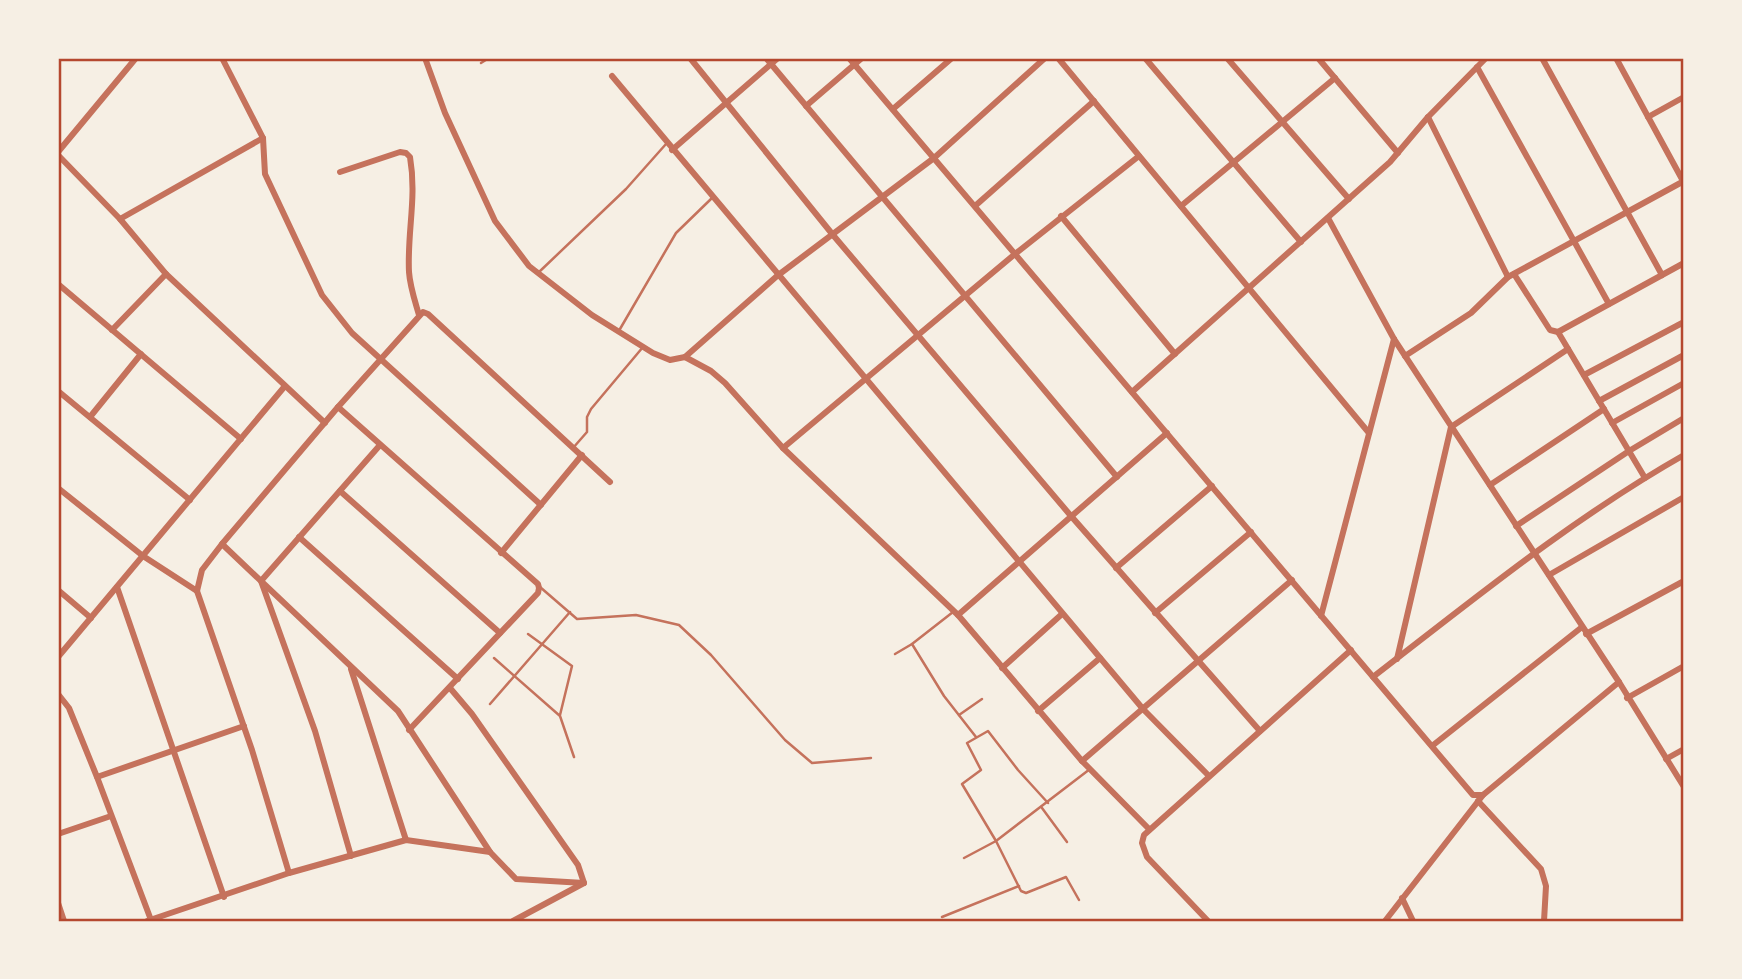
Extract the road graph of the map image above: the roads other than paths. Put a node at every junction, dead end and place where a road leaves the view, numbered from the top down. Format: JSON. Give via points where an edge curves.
{"nodes":[{"id":1,"x":136,"y":58,"type":"edge"},
{"id":2,"x":222,"y":58,"type":"edge"},
{"id":3,"x":425,"y":58,"type":"edge"},
{"id":4,"x":489,"y":58,"type":"edge"},
{"id":5,"x":690,"y":58,"type":"edge"},
{"id":6,"x":778,"y":58,"type":"edge"},
{"id":7,"x":849,"y":58,"type":"edge"},
{"id":8,"x":862,"y":58,"type":"edge"},
{"id":9,"x":952,"y":58,"type":"edge"},
{"id":10,"x":1045,"y":58,"type":"edge"},
{"id":11,"x":1058,"y":58,"type":"edge"},
{"id":12,"x":1145,"y":58,"type":"edge"},
{"id":13,"x":1227,"y":58,"type":"edge"},
{"id":14,"x":1318,"y":58,"type":"edge"},
{"id":15,"x":1486,"y":58,"type":"edge"},
{"id":16,"x":1542,"y":58,"type":"edge"},
{"id":17,"x":1616,"y":58,"type":"edge"},
{"id":18,"x":768,"y":61,"type":"edge"},
{"id":19,"x":481,"y":63,"type":"dead end"},
{"id":20,"x":855,"y":64,"type":"junction"},
{"id":21,"x":1477,"y":67,"type":"junction"},
{"id":22,"x":612,"y":76,"type":"dead end"},
{"id":23,"x":1335,"y":78,"type":"junction"},
{"id":24,"x":1684,"y":97,"type":"edge"},
{"id":25,"x":1094,"y":101,"type":"junction"},
{"id":26,"x":726,"y":103,"type":"junction"},
{"id":27,"x":806,"y":106,"type":"junction"},
{"id":28,"x":892,"y":109,"type":"junction"},
{"id":29,"x":1428,"y":117,"type":"junction"},
{"id":30,"x":1648,"y":117,"type":"junction"},
{"id":31,"x":1282,"y":121,"type":"junction"},
{"id":32,"x":263,"y":138,"type":"junction"},
{"id":33,"x":666,"y":143,"type":"junction"},
{"id":34,"x":672,"y":150,"type":"junction"},
{"id":35,"x":1398,"y":153,"type":"junction"},
{"id":36,"x":58,"y":154,"type":"edge"},
{"id":37,"x":1139,"y":156,"type":"junction"},
{"id":38,"x":934,"y":158,"type":"junction"},
{"id":39,"x":1233,"y":161,"type":"junction"},
{"id":40,"x":340,"y":172,"type":"dead end"},
{"id":41,"x":1682,"y":182,"type":"edge"},
{"id":42,"x":1684,"y":191,"type":"edge"},
{"id":43,"x":712,"y":198,"type":"junction"},
{"id":44,"x":883,"y":199,"type":"junction"},
{"id":45,"x":1349,"y":199,"type":"junction"},
{"id":46,"x":975,"y":206,"type":"junction"},
{"id":47,"x":1181,"y":206,"type":"junction"},
{"id":48,"x":1628,"y":211,"type":"junction"},
{"id":49,"x":1061,"y":216,"type":"junction"},
{"id":50,"x":1328,"y":218,"type":"junction"},
{"id":51,"x":120,"y":219,"type":"junction"},
{"id":52,"x":833,"y":235,"type":"junction"},
{"id":53,"x":1574,"y":241,"type":"junction"},
{"id":54,"x":1301,"y":242,"type":"junction"},
{"id":55,"x":1015,"y":254,"type":"junction"},
{"id":56,"x":1684,"y":263,"type":"edge"},
{"id":57,"x":538,"y":273,"type":"junction"},
{"id":58,"x":166,"y":274,"type":"junction"},
{"id":59,"x":1511,"y":275,"type":"junction"},
{"id":60,"x":1662,"y":275,"type":"junction"},
{"id":61,"x":777,"y":276,"type":"junction"},
{"id":62,"x":58,"y":284,"type":"edge"},
{"id":63,"x":1249,"y":289,"type":"junction"},
{"id":64,"x":965,"y":296,"type":"junction"},
{"id":65,"x":1609,"y":304,"type":"junction"},
{"id":66,"x":419,"y":315,"type":"junction"},
{"id":67,"x":1684,"y":322,"type":"edge"},
{"id":68,"x":112,"y":330,"type":"junction"},
{"id":69,"x":618,"y":332,"type":"junction"},
{"id":70,"x":1558,"y":332,"type":"junction"},
{"id":71,"x":918,"y":336,"type":"junction"},
{"id":72,"x":1394,"y":339,"type":"junction"},
{"id":73,"x":643,"y":347,"type":"junction"},
{"id":74,"x":1568,"y":349,"type":"junction"},
{"id":75,"x":141,"y":354,"type":"junction"},
{"id":76,"x":1175,"y":354,"type":"junction"},
{"id":77,"x":1684,"y":355,"type":"edge"},
{"id":78,"x":1405,"y":356,"type":"junction"},
{"id":79,"x":685,"y":357,"type":"junction"},
{"id":80,"x":381,"y":360,"type":"junction"},
{"id":81,"x":1584,"y":375,"type":"junction"},
{"id":82,"x":864,"y":379,"type":"junction"},
{"id":83,"x":1684,"y":383,"type":"edge"},
{"id":84,"x":285,"y":386,"type":"junction"},
{"id":85,"x":58,"y":391,"type":"edge"},
{"id":86,"x":1132,"y":392,"type":"junction"},
{"id":87,"x":1599,"y":401,"type":"junction"},
{"id":88,"x":338,"y":407,"type":"junction"},
{"id":89,"x":1604,"y":409,"type":"junction"},
{"id":90,"x":90,"y":417,"type":"junction"},
{"id":91,"x":1684,"y":418,"type":"edge"},
{"id":92,"x":325,"y":423,"type":"junction"},
{"id":93,"x":1612,"y":423,"type":"junction"},
{"id":94,"x":1451,"y":427,"type":"junction"},
{"id":95,"x":1167,"y":433,"type":"junction"},
{"id":96,"x":1369,"y":433,"type":"junction"},
{"id":97,"x":240,"y":439,"type":"junction"},
{"id":98,"x":380,"y":445,"type":"junction"},
{"id":99,"x":573,"y":448,"type":"junction"},
{"id":100,"x":783,"y":448,"type":"junction"},
{"id":101,"x":1629,"y":451,"type":"junction"},
{"id":102,"x":582,"y":455,"type":"junction"},
{"id":103,"x":1684,"y":455,"type":"edge"},
{"id":104,"x":1117,"y":477,"type":"junction"},
{"id":105,"x":1645,"y":478,"type":"junction"},
{"id":106,"x":610,"y":482,"type":"dead end"},
{"id":107,"x":1490,"y":485,"type":"junction"},
{"id":108,"x":1212,"y":486,"type":"junction"},
{"id":109,"x":58,"y":488,"type":"edge"},
{"id":110,"x":340,"y":491,"type":"junction"},
{"id":111,"x":1684,"y":497,"type":"edge"},
{"id":112,"x":190,"y":500,"type":"junction"},
{"id":113,"x":541,"y":505,"type":"junction"},
{"id":114,"x":1071,"y":516,"type":"junction"},
{"id":115,"x":1516,"y":526,"type":"junction"},
{"id":116,"x":1251,"y":532,"type":"junction"},
{"id":117,"x":299,"y":537,"type":"junction"},
{"id":118,"x":222,"y":544,"type":"junction"},
{"id":119,"x":501,"y":552,"type":"junction"},
{"id":120,"x":1534,"y":552,"type":"junction"},
{"id":121,"x":143,"y":556,"type":"junction"},
{"id":122,"x":1019,"y":562,"type":"junction"},
{"id":123,"x":1116,"y":568,"type":"junction"},
{"id":124,"x":1549,"y":575,"type":"junction"},
{"id":125,"x":1292,"y":580,"type":"junction"},
{"id":126,"x":261,"y":581,"type":"junction"},
{"id":127,"x":1684,"y":581,"type":"edge"},
{"id":128,"x":538,"y":584,"type":"junction"},
{"id":129,"x":117,"y":587,"type":"junction"},
{"id":130,"x":58,"y":590,"type":"edge"},
{"id":131,"x":197,"y":591,"type":"junction"},
{"id":132,"x":570,"y":612,"type":"junction"},
{"id":133,"x":1155,"y":613,"type":"junction"},
{"id":134,"x":955,"y":614,"type":"junction"},
{"id":135,"x":1062,"y":614,"type":"junction"},
{"id":136,"x":1321,"y":616,"type":"junction"},
{"id":137,"x":90,"y":618,"type":"junction"},
{"id":138,"x":1584,"y":630,"type":"junction"},
{"id":139,"x":500,"y":633,"type":"junction"},
{"id":140,"x":528,"y":634,"type":"dead end"},
{"id":141,"x":543,"y":643,"type":"junction"},
{"id":142,"x":912,"y":644,"type":"junction"},
{"id":143,"x":1350,"y":650,"type":"junction"},
{"id":144,"x":895,"y":654,"type":"dead end"},
{"id":145,"x":58,"y":657,"type":"edge"},
{"id":146,"x":494,"y":658,"type":"dead end"},
{"id":147,"x":1100,"y":659,"type":"junction"},
{"id":148,"x":1397,"y":659,"type":"junction"},
{"id":149,"x":1197,"y":662,"type":"junction"},
{"id":150,"x":350,"y":665,"type":"junction"},
{"id":151,"x":1684,"y":666,"type":"edge"},
{"id":152,"x":1002,"y":668,"type":"junction"},
{"id":153,"x":515,"y":675,"type":"junction"},
{"id":154,"x":1373,"y":677,"type":"junction"},
{"id":155,"x":458,"y":679,"type":"junction"},
{"id":156,"x":1619,"y":681,"type":"junction"},
{"id":157,"x":450,"y":688,"type":"junction"},
{"id":158,"x":58,"y":694,"type":"edge"},
{"id":159,"x":1627,"y":698,"type":"junction"},
{"id":160,"x":982,"y":699,"type":"dead end"},
{"id":161,"x":490,"y":704,"type":"dead end"},
{"id":162,"x":1143,"y":709,"type":"junction"},
{"id":163,"x":1038,"y":711,"type":"junction"},
{"id":164,"x":959,"y":715,"type":"junction"},
{"id":165,"x":560,"y":716,"type":"junction"},
{"id":166,"x":244,"y":726,"type":"junction"},
{"id":167,"x":409,"y":730,"type":"junction"},
{"id":168,"x":1259,"y":731,"type":"junction"},
{"id":169,"x":976,"y":737,"type":"junction"},
{"id":170,"x":1432,"y":747,"type":"junction"},
{"id":171,"x":1684,"y":749,"type":"edge"},
{"id":172,"x":172,"y":750,"type":"junction"},
{"id":173,"x":574,"y":757,"type":"dead end"},
{"id":174,"x":871,"y":758,"type":"dead end"},
{"id":175,"x":1666,"y":759,"type":"junction"},
{"id":176,"x":1082,"y":761,"type":"junction"},
{"id":177,"x":1090,"y":769,"type":"junction"},
{"id":178,"x":1209,"y":776,"type":"junction"},
{"id":179,"x":97,"y":777,"type":"junction"},
{"id":180,"x":1684,"y":787,"type":"edge"},
{"id":181,"x":1481,"y":798,"type":"junction"},
{"id":182,"x":1048,"y":803,"type":"junction"},
{"id":183,"x":1042,"y":808,"type":"junction"},
{"id":184,"x":111,"y":816,"type":"junction"},
{"id":185,"x":1149,"y":829,"type":"junction"},
{"id":186,"x":58,"y":834,"type":"edge"},
{"id":187,"x":406,"y":840,"type":"junction"},
{"id":188,"x":996,"y":841,"type":"junction"},
{"id":189,"x":1067,"y":842,"type":"dead end"},
{"id":190,"x":490,"y":852,"type":"junction"},
{"id":191,"x":351,"y":856,"type":"junction"},
{"id":192,"x":964,"y":858,"type":"dead end"},
{"id":193,"x":289,"y":873,"type":"junction"},
{"id":194,"x":584,"y":883,"type":"junction"},
{"id":195,"x":1019,"y":886,"type":"junction"},
{"id":196,"x":224,"y":897,"type":"junction"},
{"id":197,"x":1402,"y":898,"type":"junction"},
{"id":198,"x":1079,"y":900,"type":"dead end"},
{"id":199,"x":58,"y":903,"type":"edge"},
{"id":200,"x":942,"y":917,"type":"dead end"},
{"id":201,"x":64,"y":921,"type":"edge"},
{"id":202,"x":149,"y":921,"type":"edge"},
{"id":203,"x":513,"y":921,"type":"edge"},
{"id":204,"x":1208,"y":921,"type":"edge"},
{"id":205,"x":1385,"y":921,"type":"edge"},
{"id":206,"x":1413,"y":921,"type":"edge"},
{"id":207,"x":1544,"y":921,"type":"edge"}],
"edges":[{"from":1,"to":36,"type":"street"},
{"from":2,"to":32,"type":"street"},
{"from":3,"to":57,"type":"street","via":[[495,221]]},
{"from":4,"to":19,"type":"lane"},
{"from":5,"to":26,"type":"street"},
{"from":6,"to":18,"type":"street"},
{"from":7,"to":20,"type":"street"},
{"from":8,"to":20,"type":"street"},
{"from":9,"to":28,"type":"street"},
{"from":10,"to":38,"type":"street"},
{"from":11,"to":25,"type":"street"},
{"from":12,"to":39,"type":"street"},
{"from":13,"to":31,"type":"street"},
{"from":14,"to":23,"type":"street"},
{"from":15,"to":21,"type":"street"},
{"from":16,"to":48,"type":"street"},
{"from":17,"to":30,"type":"street"},
{"from":18,"to":26,"type":"street"},
{"from":18,"to":27,"type":"street"},
{"from":20,"to":27,"type":"street"},
{"from":20,"to":28,"type":"street"},
{"from":21,"to":29,"type":"street"},
{"from":21,"to":53,"type":"street"},
{"from":22,"to":33,"type":"street"},
{"from":23,"to":31,"type":"street"},
{"from":23,"to":35,"type":"street"},
{"from":24,"to":30,"type":"street"},
{"from":25,"to":37,"type":"street"},
{"from":25,"to":46,"type":"street"},
{"from":26,"to":34,"type":"street"},
{"from":26,"to":52,"type":"street"},
{"from":27,"to":44,"type":"street"},
{"from":28,"to":38,"type":"street"},
{"from":29,"to":35,"type":"street"},
{"from":29,"to":59,"type":"street"},
{"from":30,"to":41,"type":"street"},
{"from":31,"to":39,"type":"street"},
{"from":31,"to":45,"type":"street"},
{"from":32,"to":51,"type":"street"},
{"from":32,"to":80,"type":"street","via":[[265,174],[322,295]]},
{"from":33,"to":34,"type":"street"},
{"from":33,"to":57,"type":"lane","via":[[626,189]]},
{"from":34,"to":43,"type":"street"},
{"from":35,"to":45,"type":"street"},
{"from":36,"to":51,"type":"street"},
{"from":37,"to":47,"type":"street"},
{"from":37,"to":49,"type":"street"},
{"from":38,"to":44,"type":"street"},
{"from":38,"to":46,"type":"street"},
{"from":39,"to":47,"type":"street"},
{"from":39,"to":54,"type":"street"},
{"from":40,"to":66,"type":"street","via":[[400,152],[410,157],[414,198],[410,287]]},
{"from":41,"to":42,"type":"street"},
{"from":41,"to":48,"type":"street"},
{"from":43,"to":61,"type":"street"},
{"from":43,"to":69,"type":"lane","via":[[676,233]]},
{"from":44,"to":52,"type":"street"},
{"from":44,"to":64,"type":"street"},
{"from":45,"to":50,"type":"street"},
{"from":46,"to":55,"type":"street"},
{"from":47,"to":63,"type":"street"},
{"from":48,"to":53,"type":"street"},
{"from":48,"to":60,"type":"street"},
{"from":49,"to":55,"type":"street"},
{"from":49,"to":76,"type":"street"},
{"from":50,"to":54,"type":"street"},
{"from":50,"to":72,"type":"street"},
{"from":51,"to":58,"type":"street"},
{"from":52,"to":61,"type":"street"},
{"from":52,"to":71,"type":"street"},
{"from":53,"to":59,"type":"street"},
{"from":53,"to":65,"type":"street"},
{"from":54,"to":63,"type":"street"},
{"from":55,"to":64,"type":"street"},
{"from":55,"to":86,"type":"street"},
{"from":56,"to":60,"type":"street"},
{"from":57,"to":69,"type":"street"},
{"from":58,"to":68,"type":"street"},
{"from":58,"to":84,"type":"street"},
{"from":59,"to":70,"type":"street","via":[[1550,330]]},
{"from":59,"to":78,"type":"street","via":[[1471,313]]},
{"from":60,"to":65,"type":"street"},
{"from":61,"to":79,"type":"street"},
{"from":61,"to":82,"type":"street"},
{"from":62,"to":68,"type":"street"},
{"from":63,"to":76,"type":"street"},
{"from":63,"to":96,"type":"street"},
{"from":64,"to":71,"type":"street"},
{"from":64,"to":104,"type":"street"},
{"from":65,"to":70,"type":"street"},
{"from":66,"to":80,"type":"street"},
{"from":66,"to":99,"type":"street","via":[[428,314]]},
{"from":67,"to":81,"type":"street"},
{"from":68,"to":75,"type":"street"},
{"from":69,"to":73,"type":"street"},
{"from":70,"to":74,"type":"street"},
{"from":71,"to":82,"type":"street"},
{"from":71,"to":114,"type":"street"},
{"from":72,"to":78,"type":"street"},
{"from":72,"to":96,"type":"street"},
{"from":73,"to":79,"type":"street","via":[[670,360]]},
{"from":73,"to":99,"type":"lane","via":[[591,409],[587,432]]},
{"from":74,"to":81,"type":"street"},
{"from":74,"to":94,"type":"street"},
{"from":75,"to":90,"type":"street"},
{"from":75,"to":97,"type":"street"},
{"from":76,"to":86,"type":"street"},
{"from":77,"to":87,"type":"street"},
{"from":78,"to":94,"type":"street"},
{"from":79,"to":100,"type":"street","via":[[725,383]]},
{"from":80,"to":88,"type":"street"},
{"from":80,"to":113,"type":"street"},
{"from":81,"to":87,"type":"street"},
{"from":82,"to":100,"type":"street"},
{"from":82,"to":122,"type":"street"},
{"from":83,"to":93,"type":"street"},
{"from":84,"to":92,"type":"street"},
{"from":84,"to":97,"type":"street"},
{"from":85,"to":90,"type":"street"},
{"from":86,"to":95,"type":"street"},
{"from":87,"to":89,"type":"street"},
{"from":88,"to":92,"type":"street"},
{"from":88,"to":98,"type":"street"},
{"from":89,"to":93,"type":"street"},
{"from":89,"to":107,"type":"street"},
{"from":90,"to":112,"type":"street"},
{"from":91,"to":101,"type":"street"},
{"from":92,"to":118,"type":"street"},
{"from":93,"to":101,"type":"street"},
{"from":94,"to":107,"type":"street"},
{"from":94,"to":148,"type":"street"},
{"from":95,"to":104,"type":"street"},
{"from":95,"to":108,"type":"street"},
{"from":96,"to":136,"type":"street"},
{"from":97,"to":112,"type":"street"},
{"from":98,"to":110,"type":"street"},
{"from":98,"to":119,"type":"street"},
{"from":99,"to":102,"type":"street"},
{"from":100,"to":134,"type":"street"},
{"from":101,"to":105,"type":"street"},
{"from":101,"to":115,"type":"street"},
{"from":102,"to":106,"type":"street"},
{"from":102,"to":113,"type":"street"},
{"from":103,"to":105,"type":"street"},
{"from":104,"to":114,"type":"street"},
{"from":105,"to":120,"type":"street"},
{"from":107,"to":115,"type":"street"},
{"from":108,"to":116,"type":"street"},
{"from":108,"to":123,"type":"street"},
{"from":109,"to":121,"type":"street"},
{"from":110,"to":117,"type":"street"},
{"from":110,"to":139,"type":"street"},
{"from":111,"to":124,"type":"street"},
{"from":112,"to":121,"type":"street"},
{"from":113,"to":119,"type":"street"},
{"from":114,"to":122,"type":"street"},
{"from":114,"to":123,"type":"street"},
{"from":115,"to":120,"type":"street"},
{"from":116,"to":125,"type":"street"},
{"from":116,"to":133,"type":"street"},
{"from":117,"to":126,"type":"street"},
{"from":117,"to":155,"type":"street"},
{"from":118,"to":126,"type":"street"},
{"from":118,"to":131,"type":"street","via":[[202,570]]},
{"from":119,"to":128,"type":"street"},
{"from":120,"to":124,"type":"street"},
{"from":120,"to":148,"type":"street"},
{"from":121,"to":129,"type":"street"},
{"from":121,"to":131,"type":"street"},
{"from":122,"to":134,"type":"street"},
{"from":122,"to":135,"type":"street"},
{"from":123,"to":133,"type":"street"},
{"from":124,"to":138,"type":"street"},
{"from":125,"to":136,"type":"street"},
{"from":125,"to":149,"type":"street"},
{"from":126,"to":150,"type":"street"},
{"from":126,"to":191,"type":"street","via":[[315,731]]},
{"from":127,"to":138,"type":"street"},
{"from":128,"to":132,"type":"lane"},
{"from":128,"to":139,"type":"street","via":[[538,593]]},
{"from":129,"to":137,"type":"street"},
{"from":129,"to":172,"type":"street"},
{"from":130,"to":137,"type":"street"},
{"from":131,"to":166,"type":"street"},
{"from":132,"to":141,"type":"lane"},
{"from":132,"to":174,"type":"lane","via":[[577,619],[636,615],[679,625],[811,763]]},
{"from":133,"to":149,"type":"street"},
{"from":134,"to":142,"type":"lane"},
{"from":134,"to":152,"type":"street"},
{"from":135,"to":147,"type":"street"},
{"from":135,"to":152,"type":"street"},
{"from":136,"to":143,"type":"street"},
{"from":137,"to":145,"type":"street"},
{"from":138,"to":156,"type":"street"},
{"from":138,"to":170,"type":"street"},
{"from":139,"to":155,"type":"street"},
{"from":140,"to":141,"type":"lane"},
{"from":141,"to":153,"type":"lane"},
{"from":141,"to":165,"type":"lane","via":[[572,666]]},
{"from":142,"to":144,"type":"lane"},
{"from":142,"to":164,"type":"lane"},
{"from":143,"to":154,"type":"street"},
{"from":143,"to":168,"type":"street"},
{"from":146,"to":153,"type":"lane"},
{"from":147,"to":162,"type":"street"},
{"from":147,"to":163,"type":"street"},
{"from":148,"to":154,"type":"street"},
{"from":149,"to":162,"type":"street"},
{"from":149,"to":168,"type":"street"},
{"from":150,"to":167,"type":"street","via":[[398,711]]},
{"from":150,"to":187,"type":"street"},
{"from":151,"to":159,"type":"street"},
{"from":152,"to":163,"type":"street"},
{"from":153,"to":161,"type":"lane"},
{"from":153,"to":165,"type":"lane"},
{"from":154,"to":170,"type":"street"},
{"from":155,"to":157,"type":"street"},
{"from":156,"to":159,"type":"street"},
{"from":156,"to":181,"type":"street"},
{"from":157,"to":167,"type":"street"},
{"from":157,"to":194,"type":"street","via":[[578,864]]},
{"from":158,"to":179,"type":"street","via":[[69,708]]},
{"from":159,"to":175,"type":"street"},
{"from":160,"to":164,"type":"lane"},
{"from":162,"to":176,"type":"street"},
{"from":162,"to":178,"type":"street"},
{"from":163,"to":176,"type":"street"},
{"from":164,"to":169,"type":"lane"},
{"from":165,"to":173,"type":"lane"},
{"from":166,"to":172,"type":"street"},
{"from":166,"to":193,"type":"street"},
{"from":167,"to":190,"type":"street"},
{"from":168,"to":178,"type":"street"},
{"from":169,"to":182,"type":"lane","via":[[988,731]]},
{"from":169,"to":188,"type":"lane","via":[[967,743],[981,770],[962,784]]},
{"from":170,"to":181,"type":"street","via":[[1473,795]]},
{"from":171,"to":175,"type":"street"},
{"from":172,"to":179,"type":"street"},
{"from":172,"to":196,"type":"street"},
{"from":175,"to":180,"type":"street"},
{"from":176,"to":177,"type":"street"},
{"from":177,"to":182,"type":"lane"},
{"from":177,"to":185,"type":"street"},
{"from":178,"to":185,"type":"street"},
{"from":179,"to":184,"type":"street"},
{"from":181,"to":197,"type":"street"},
{"from":181,"to":207,"type":"street","via":[[1541,869],[1546,886]]},
{"from":182,"to":183,"type":"lane"},
{"from":183,"to":188,"type":"lane"},
{"from":183,"to":189,"type":"lane"},
{"from":184,"to":186,"type":"street"},
{"from":184,"to":202,"type":"street"},
{"from":185,"to":204,"type":"street","via":[[1142,842],[1147,857]]},
{"from":187,"to":190,"type":"street"},
{"from":187,"to":191,"type":"street"},
{"from":188,"to":192,"type":"lane"},
{"from":188,"to":195,"type":"lane"},
{"from":190,"to":194,"type":"street","via":[[516,879]]},
{"from":191,"to":193,"type":"street"},
{"from":193,"to":196,"type":"street"},
{"from":194,"to":203,"type":"street"},
{"from":195,"to":198,"type":"lane","via":[[1024,893],[1066,877]]},
{"from":195,"to":200,"type":"lane"},
{"from":196,"to":202,"type":"street"},
{"from":197,"to":205,"type":"street"},
{"from":197,"to":206,"type":"street"},
{"from":199,"to":201,"type":"street"}]}
